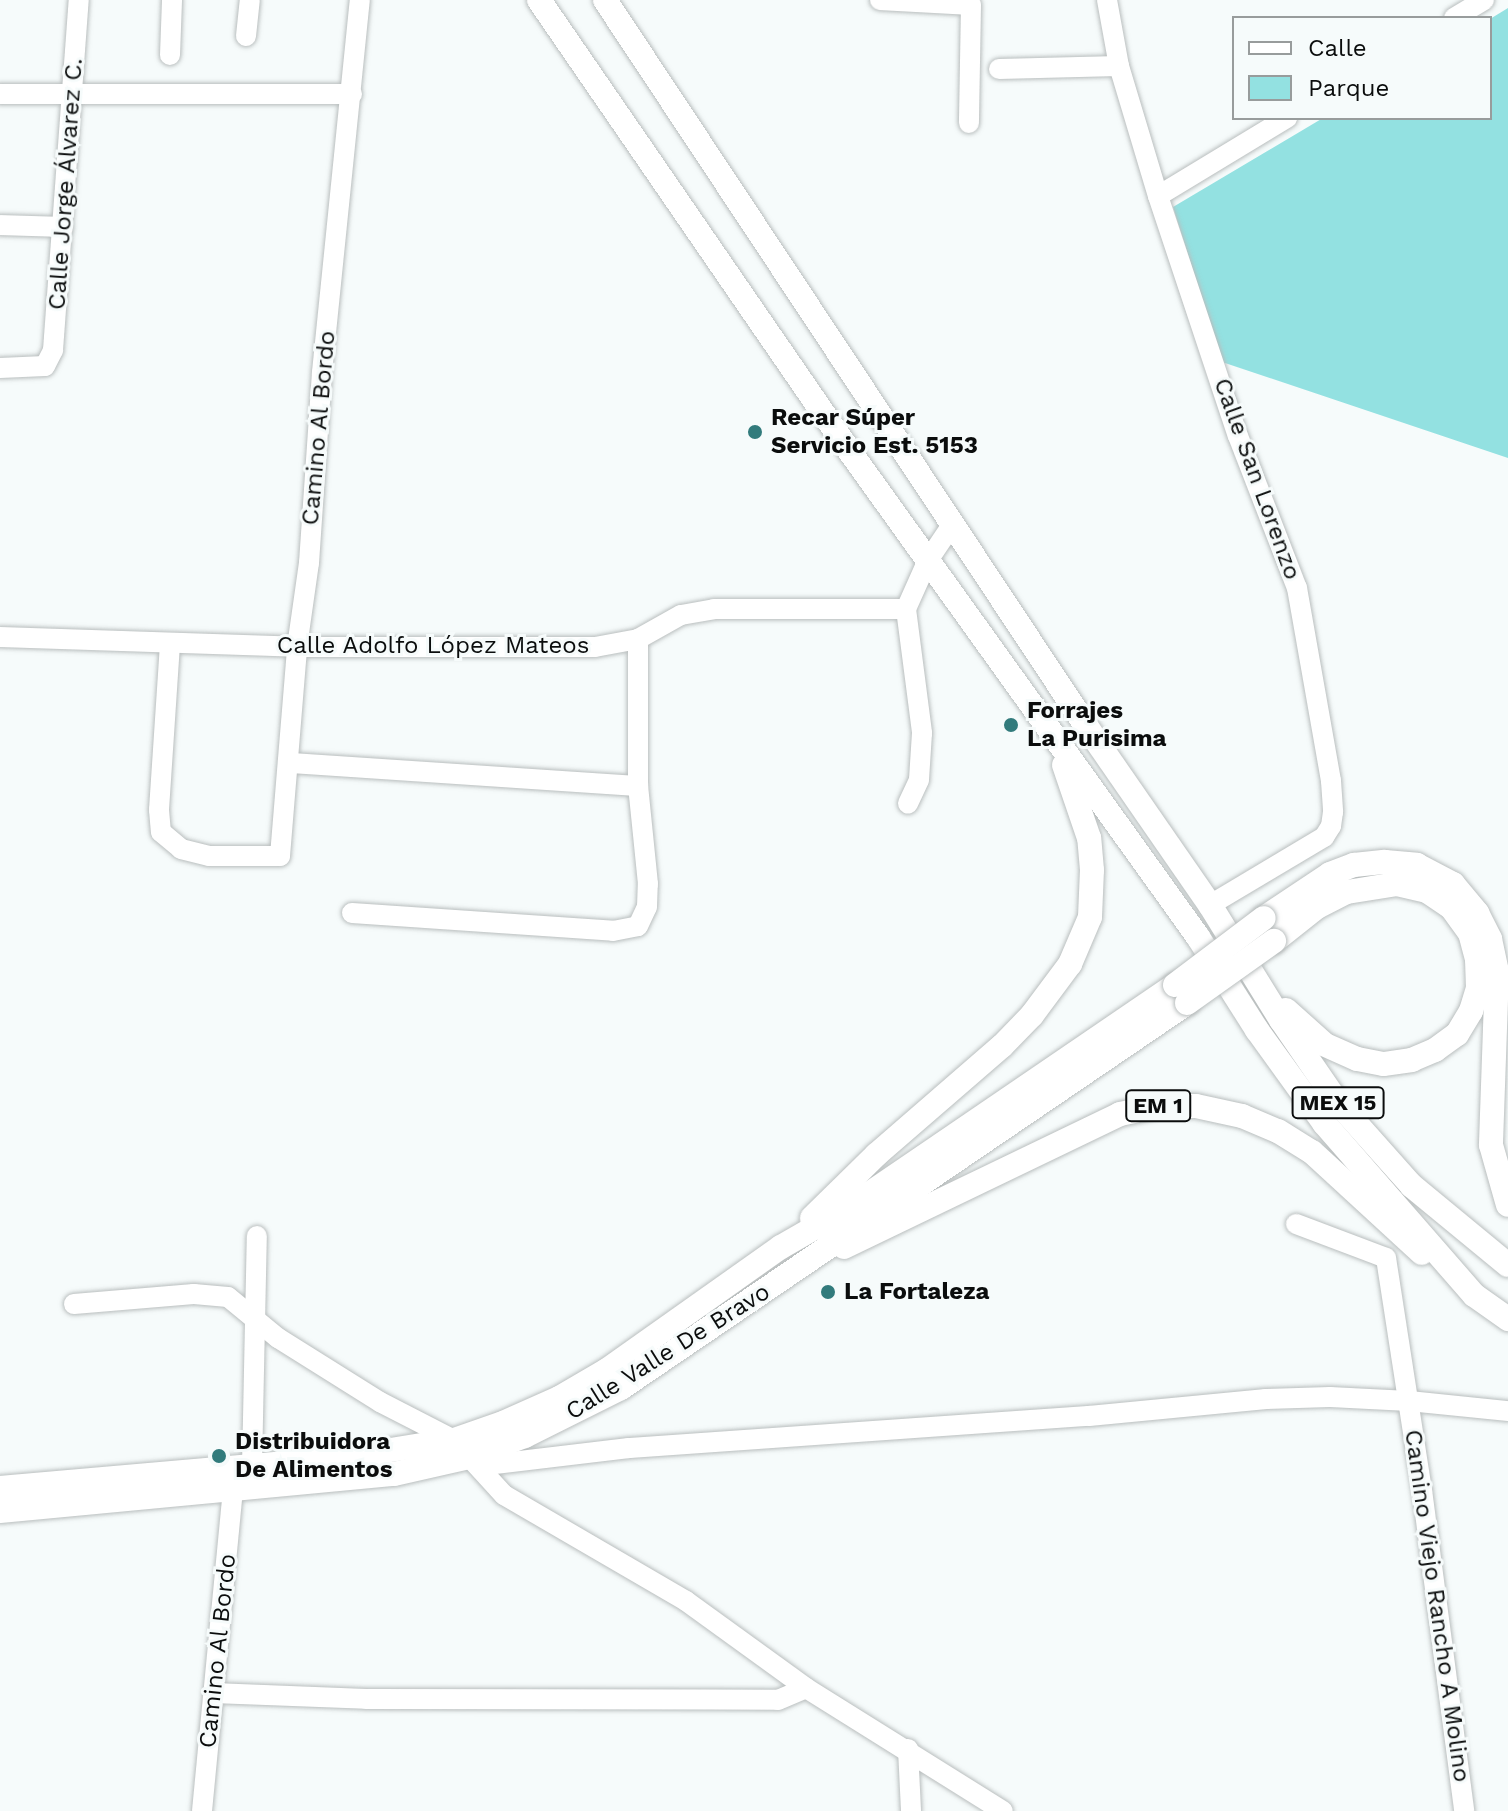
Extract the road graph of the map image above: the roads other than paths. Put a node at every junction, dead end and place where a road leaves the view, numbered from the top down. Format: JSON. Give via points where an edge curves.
{"nodes":[{"id":1,"x":79,"y":0,"type":"edge"},
{"id":2,"x":172,"y":0,"type":"edge"},
{"id":3,"x":250,"y":0,"type":"edge"},
{"id":4,"x":360,"y":0,"type":"edge"},
{"id":5,"x":539,"y":0,"type":"edge"},
{"id":6,"x":605,"y":0,"type":"edge"},
{"id":7,"x":880,"y":0,"type":"edge"},
{"id":8,"x":1107,"y":0,"type":"edge"},
{"id":9,"x":1484,"y":0,"type":"edge"},
{"id":10,"x":1457,"y":16,"type":"edge"},
{"id":11,"x":246,"y":36,"type":"dead end"},
{"id":12,"x":170,"y":55,"type":"dead end"},
{"id":13,"x":1119,"y":66,"type":"junction"},
{"id":14,"x":999,"y":69,"type":"dead end"},
{"id":15,"x":73,"y":93,"type":"junction"},
{"id":16,"x":0,"y":94,"type":"edge"},
{"id":17,"x":352,"y":94,"type":"junction"},
{"id":18,"x":1284,"y":120,"type":"edge"},
{"id":19,"x":969,"y":123,"type":"dead end"},
{"id":20,"x":1158,"y":196,"type":"junction"},
{"id":21,"x":0,"y":225,"type":"edge"},
{"id":22,"x":63,"y":227,"type":"junction"},
{"id":23,"x":0,"y":368,"type":"edge"},
{"id":24,"x":952,"y":525,"type":"junction"},
{"id":25,"x":927,"y":562,"type":"junction"},
{"id":26,"x":906,"y":609,"type":"junction"},
{"id":27,"x":0,"y":637,"type":"edge"},
{"id":28,"x":638,"y":639,"type":"junction"},
{"id":29,"x":170,"y":644,"type":"junction"},
{"id":30,"x":297,"y":647,"type":"junction"},
{"id":31,"x":1051,"y":733,"type":"junction"},
{"id":32,"x":290,"y":763,"type":"junction"},
{"id":33,"x":638,"y":786,"type":"junction"},
{"id":34,"x":908,"y":804,"type":"dead end"},
{"id":35,"x":1210,"y":905,"type":"junction"},
{"id":36,"x":352,"y":913,"type":"dead end"},
{"id":37,"x":1257,"y":982,"type":"junction"},
{"id":38,"x":1181,"y":994,"type":"junction"},
{"id":39,"x":1508,"y":1205,"type":"edge"},
{"id":40,"x":1296,"y":1224,"type":"dead end"},
{"id":41,"x":257,"y":1236,"type":"dead end"},
{"id":42,"x":781,"y":1247,"type":"junction"},
{"id":43,"x":813,"y":1261,"type":"junction"},
{"id":44,"x":1508,"y":1265,"type":"edge"},
{"id":45,"x":1474,"y":1295,"type":"junction"},
{"id":46,"x":74,"y":1304,"type":"dead end"},
{"id":47,"x":1508,"y":1319,"type":"edge"},
{"id":48,"x":257,"y":1321,"type":"junction"},
{"id":49,"x":1409,"y":1401,"type":"junction"},
{"id":50,"x":1508,"y":1411,"type":"edge"},
{"id":51,"x":467,"y":1455,"type":"junction"},
{"id":52,"x":252,"y":1466,"type":"junction"},
{"id":53,"x":0,"y":1488,"type":"edge"},
{"id":54,"x":233,"y":1490,"type":"junction"},
{"id":55,"x":0,"y":1511,"type":"edge"},
{"id":56,"x":806,"y":1688,"type":"junction"},
{"id":57,"x":213,"y":1693,"type":"junction"},
{"id":58,"x":908,"y":1749,"type":"junction"},
{"id":59,"x":202,"y":1811,"type":"edge"},
{"id":60,"x":911,"y":1811,"type":"edge"},
{"id":61,"x":1003,"y":1811,"type":"edge"},
{"id":62,"x":1464,"y":1811,"type":"edge"}],
"edges":[{"from":1,"to":15,"type":"street","name":"Calle Jorge Álvarez C."},
{"from":2,"to":12,"type":"street"},
{"from":3,"to":11,"type":"street"},
{"from":4,"to":17,"type":"street","name":"Camino Al Bordo"},
{"from":5,"to":25,"type":"main road","number":"MEX 15"},
{"from":6,"to":24,"type":"main road","number":"MEX 15"},
{"from":7,"to":19,"type":"street","via":[[971,5]]},
{"from":8,"to":13,"type":"street","name":"Calle San Lorenzo"},
{"from":9,"to":10,"type":"street"},
{"from":13,"to":14,"type":"street"},
{"from":13,"to":20,"type":"street","name":"Calle San Lorenzo"},
{"from":15,"to":16,"type":"street"},
{"from":15,"to":17,"type":"street"},
{"from":15,"to":22,"type":"street","name":"Calle Jorge Álvarez C."},
{"from":17,"to":30,"type":"street","name":"Camino Al Bordo"},
{"from":18,"to":20,"type":"street"},
{"from":20,"to":35,"type":"street","name":"Calle San Lorenzo","via":[[1238,436],[1297,588],[1333,812],[1324,837]]},
{"from":21,"to":22,"type":"street"},
{"from":22,"to":23,"type":"street","name":"Calle Jorge Álvarez C.","via":[[53,350],[45,366]]},
{"from":24,"to":25,"type":"street"},
{"from":24,"to":35,"type":"main road","number":"MEX 15"},
{"from":25,"to":26,"type":"street"},
{"from":25,"to":31,"type":"main road","number":"MEX 15"},
{"from":26,"to":28,"type":"street","name":"Calle Adolfo López Mateos","via":[[714,609],[681,615]]},
{"from":26,"to":34,"type":"street","via":[[922,733],[919,780]]},
{"from":27,"to":29,"type":"street","name":"Calle Adolfo López Mateos"},
{"from":28,"to":30,"type":"street","name":"Calle Adolfo López Mateos","via":[[551,649]]},
{"from":28,"to":33,"type":"street"},
{"from":29,"to":30,"type":"street","name":"Calle Adolfo López Mateos"},
{"from":29,"to":32,"type":"street","name":"Camino Al Bordo","via":[[161,832],[181,849],[209,856],[280,856]]},
{"from":30,"to":32,"type":"street","name":"Camino Al Bordo"},
{"from":31,"to":42,"type":"main road","number":"EM 1","via":[[1089,838],[1092,870],[1090,917],[1070,964],[1002,1046],[876,1155]]},
{"from":31,"to":45,"type":"main road","number":"MEX 15","via":[[1324,1123]]},
{"from":32,"to":33,"type":"street"},
{"from":33,"to":36,"type":"street","via":[[647,907],[644,919],[630,930]]},
{"from":35,"to":37,"type":"main road","number":"MEX 15"},
{"from":37,"to":38,"type":"main road","number":"EM 1","bridge":true,"via":[[1324,1044],[1383,1064],[1412,1060],[1457,1034],[1478,988],[1470,933],[1451,907],[1427,891],[1397,884],[1347,892],[1317,907],[1274,941]]},
{"from":37,"to":44,"type":"main road","number":"MEX 15","via":[[1338,1103],[1412,1186]]},
{"from":38,"to":39,"type":"main road","number":"EM 1","bridge":true,"via":[[1264,918],[1330,874],[1385,862],[1417,865],[1453,884],[1477,913],[1497,971],[1491,1145]]},
{"from":38,"to":42,"type":"main road","number":"EM 1"},
{"from":38,"to":43,"type":"main road","number":"EM 1"},
{"from":40,"to":49,"type":"street","name":"Camino Viejo Rancho A Molino","via":[[1386,1258]]},
{"from":41,"to":48,"type":"street"},
{"from":42,"to":51,"type":"main road","name":"Calle Valle De Bravo","number":"EM 1","via":[[607,1370]]},
{"from":43,"to":45,"type":"main road","number":"EM 1","via":[[1120,1114],[1196,1106],[1242,1116],[1312,1152]]},
{"from":43,"to":51,"type":"main road","name":"Calle Valle De Bravo","number":"EM 1","via":[[621,1388],[565,1419]]},
{"from":45,"to":47,"type":"main road","number":"MEX 15"},
{"from":46,"to":48,"type":"street","via":[[215,1294],[236,1300]]},
{"from":48,"to":51,"type":"street"},
{"from":48,"to":52,"type":"street"},
{"from":49,"to":50,"type":"street"},
{"from":49,"to":51,"type":"street","via":[[1266,1399],[1089,1416]]},
{"from":49,"to":62,"type":"street","name":"Camino Viejo Rancho A Molino"},
{"from":51,"to":52,"type":"main road","name":"Calle Valle De Bravo","number":"EM 1"},
{"from":51,"to":54,"type":"main road","name":"Calle Valle De Bravo","number":"EM 1","via":[[394,1474]]},
{"from":51,"to":56,"type":"street","via":[[504,1495],[686,1601]]},
{"from":52,"to":53,"type":"main road","name":"Calle Valle De Bravo","number":"EM 1"},
{"from":54,"to":55,"type":"main road","name":"Calle Valle De Bravo","number":"EM 1"},
{"from":54,"to":57,"type":"street","name":"Camino Al Bordo"},
{"from":56,"to":57,"type":"street","via":[[778,1700],[366,1699]]},
{"from":56,"to":58,"type":"street"},
{"from":57,"to":59,"type":"street","name":"Camino Al Bordo"},
{"from":58,"to":60,"type":"street"},
{"from":58,"to":61,"type":"street"}]}
